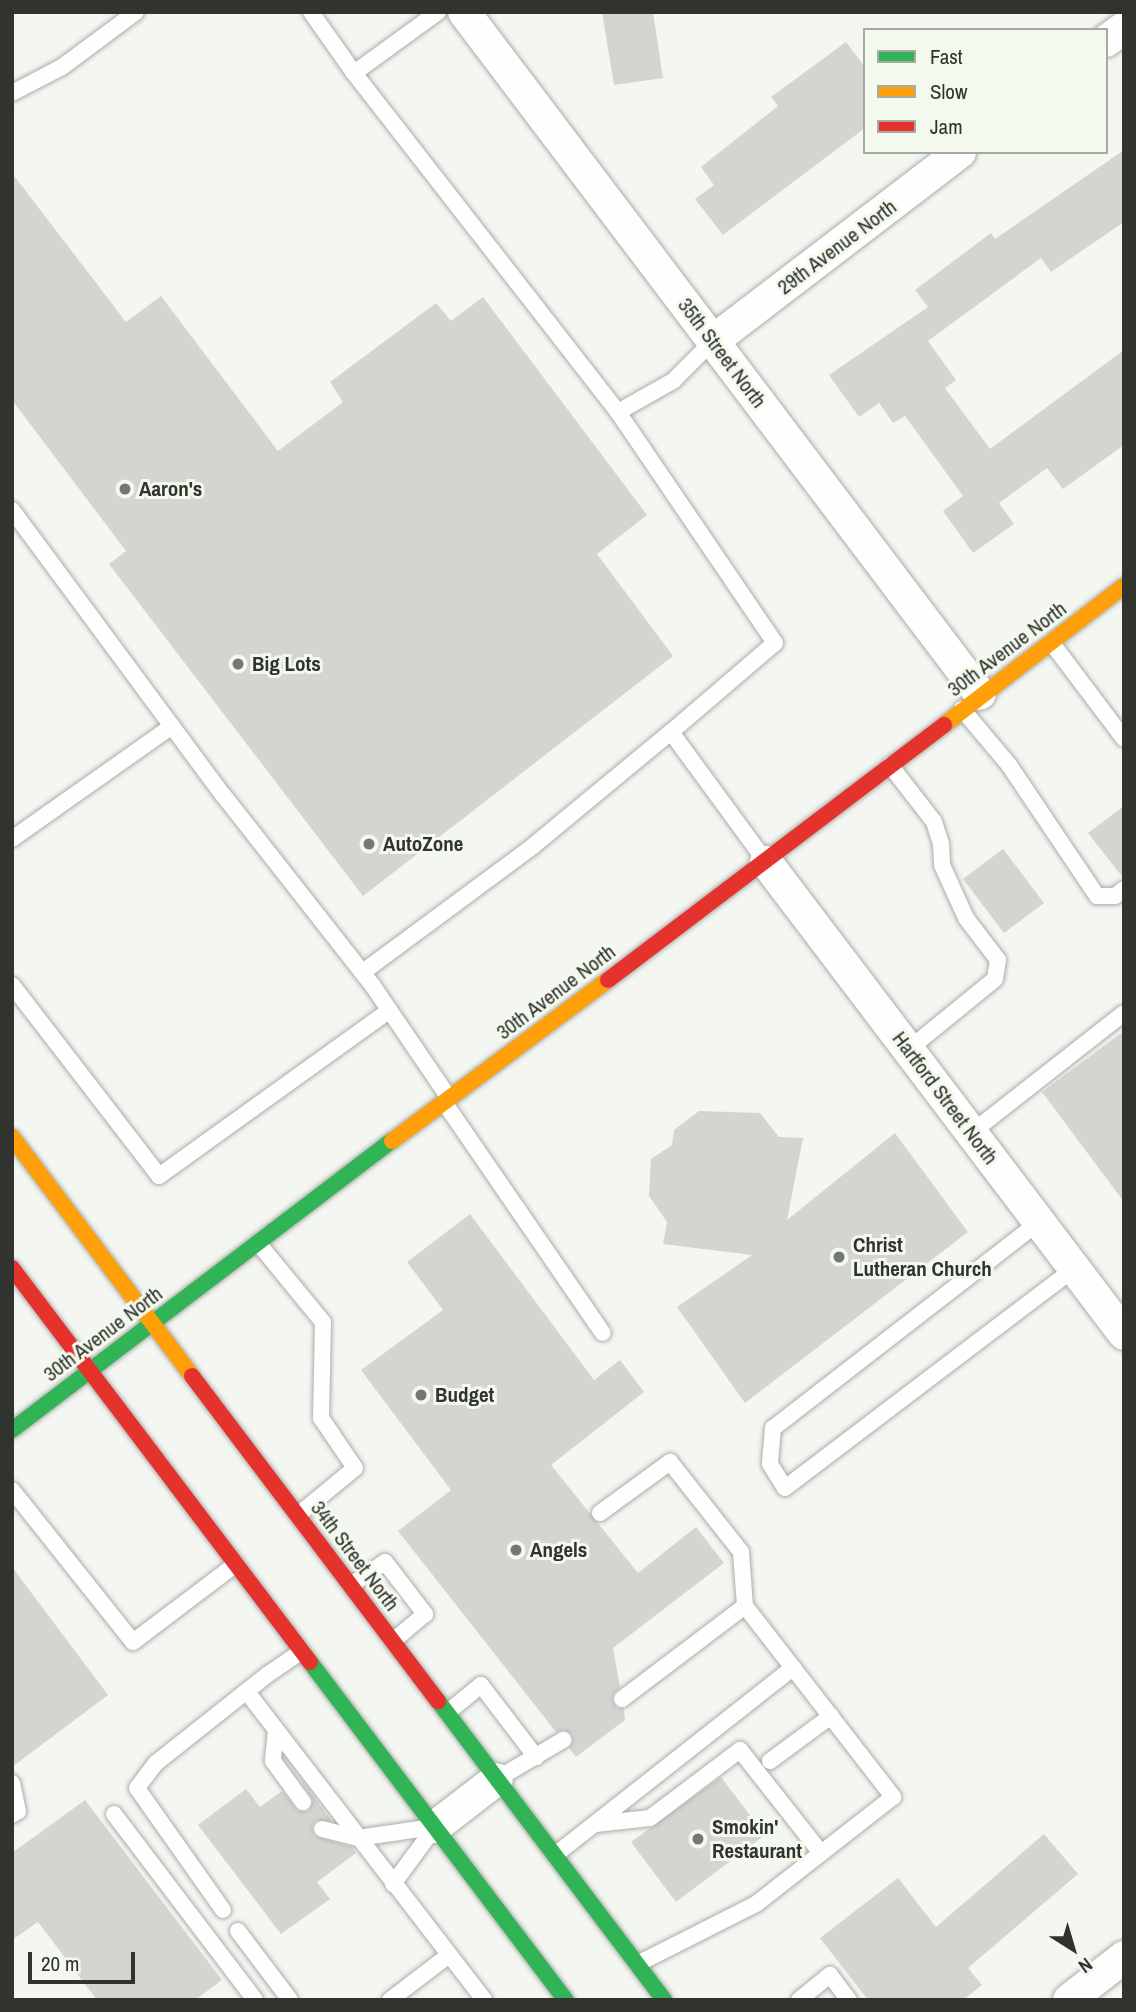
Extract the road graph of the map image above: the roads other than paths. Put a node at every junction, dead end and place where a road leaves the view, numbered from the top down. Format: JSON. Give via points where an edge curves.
{"nodes":[{"id":1,"x":136,"y":12,"type":"edge"},
{"id":2,"x":311,"y":12,"type":"edge"},
{"id":3,"x":438,"y":12,"type":"edge"},
{"id":4,"x":464,"y":12,"type":"edge"},
{"id":5,"x":1124,"y":28,"type":"edge"},
{"id":6,"x":1108,"y":40,"type":"edge"},
{"id":7,"x":354,"y":72,"type":"junction"},
{"id":8,"x":12,"y":93,"type":"edge"},
{"id":9,"x":957,"y":154,"type":"edge"},
{"id":10,"x":713,"y":341,"type":"junction"},
{"id":11,"x":618,"y":412,"type":"junction"},
{"id":12,"x":12,"y":510,"type":"edge"},
{"id":13,"x":1124,"y":586,"type":"edge"},
{"id":14,"x":1051,"y":642,"type":"junction"},
{"id":15,"x":971,"y":701,"type":"junction"},
{"id":16,"x":173,"y":726,"type":"junction"},
{"id":17,"x":671,"y":732,"type":"junction"},
{"id":18,"x":1124,"y":739,"type":"edge"},
{"id":19,"x":890,"y":765,"type":"junction"},
{"id":20,"x":12,"y":839,"type":"edge"},
{"id":21,"x":766,"y":862,"type":"junction"},
{"id":22,"x":1124,"y":889,"type":"edge"},
{"id":23,"x":363,"y":972,"type":"junction"},
{"id":24,"x":12,"y":985,"type":"edge"},
{"id":25,"x":390,"y":1010,"type":"junction"},
{"id":26,"x":1124,"y":1013,"type":"edge"},
{"id":27,"x":908,"y":1050,"type":"junction"},
{"id":28,"x":446,"y":1100,"type":"junction"},
{"id":29,"x":971,"y":1133,"type":"junction"},
{"id":30,"x":12,"y":1137,"type":"edge"},
{"id":31,"x":1039,"y":1222,"type":"junction"},
{"id":32,"x":258,"y":1243,"type":"junction"},
{"id":33,"x":12,"y":1268,"type":"edge"},
{"id":34,"x":1074,"y":1269,"type":"junction"},
{"id":35,"x":153,"y":1323,"type":"junction"},
{"id":36,"x":603,"y":1333,"type":"dead end"},
{"id":37,"x":1124,"y":1334,"type":"edge"},
{"id":38,"x":89,"y":1370,"type":"junction"},
{"id":39,"x":12,"y":1430,"type":"edge"},
{"id":40,"x":12,"y":1490,"type":"edge"},
{"id":41,"x":600,"y":1513,"type":"dead end"},
{"id":42,"x":298,"y":1515,"type":"junction"},
{"id":43,"x":236,"y":1564,"type":"junction"},
{"id":44,"x":351,"y":1585,"type":"junction"},
{"id":45,"x":745,"y":1606,"type":"junction"},
{"id":46,"x":393,"y":1641,"type":"junction"},
{"id":47,"x":302,"y":1651,"type":"junction"},
{"id":48,"x":793,"y":1668,"type":"junction"},
{"id":49,"x":247,"y":1692,"type":"junction"},
{"id":50,"x":622,"y":1699,"type":"dead end"},
{"id":51,"x":447,"y":1713,"type":"junction"},
{"id":52,"x":831,"y":1716,"type":"junction"},
{"id":53,"x":276,"y":1730,"type":"junction"},
{"id":54,"x":563,"y":1740,"type":"dead end"},
{"id":55,"x":536,"y":1757,"type":"junction"},
{"id":56,"x":770,"y":1761,"type":"dead end"},
{"id":57,"x":497,"y":1779,"type":"junction"},
{"id":58,"x":12,"y":1783,"type":"edge"},
{"id":59,"x":303,"y":1802,"type":"dead end"},
{"id":60,"x":114,"y":1814,"type":"dead end"},
{"id":61,"x":12,"y":1815,"type":"edge"},
{"id":62,"x":594,"y":1824,"type":"junction"},
{"id":63,"x":435,"y":1827,"type":"junction"},
{"id":64,"x":323,"y":1829,"type":"dead end"},
{"id":65,"x":358,"y":1838,"type":"junction"},
{"id":66,"x":821,"y":1853,"type":"junction"},
{"id":67,"x":555,"y":1855,"type":"junction"},
{"id":68,"x":393,"y":1884,"type":"junction"},
{"id":69,"x":223,"y":1910,"type":"dead end"},
{"id":70,"x":238,"y":1931,"type":"dead end"},
{"id":71,"x":449,"y":1955,"type":"junction"},
{"id":72,"x":1124,"y":1957,"type":"edge"},
{"id":73,"x":637,"y":1964,"type":"junction"},
{"id":74,"x":246,"y":1997,"type":"edge"},
{"id":75,"x":289,"y":2000,"type":"edge"},
{"id":76,"x":390,"y":2000,"type":"edge"},
{"id":77,"x":484,"y":2000,"type":"edge"},
{"id":78,"x":566,"y":2000,"type":"edge"},
{"id":79,"x":664,"y":2000,"type":"edge"},
{"id":80,"x":799,"y":2000,"type":"edge"},
{"id":81,"x":849,"y":2000,"type":"edge"},
{"id":82,"x":1069,"y":2000,"type":"edge"}],
"edges":[{"from":1,"to":8,"type":"lane","via":[[62,67]]},
{"from":2,"to":7,"type":"lane"},
{"from":3,"to":7,"type":"lane"},
{"from":4,"to":10,"type":"street","name":"35th Street North"},
{"from":5,"to":6,"type":"street"},
{"from":7,"to":11,"type":"lane"},
{"from":9,"to":10,"type":"street","name":"29th Avenue North"},
{"from":10,"to":11,"type":"lane","via":[[673,381]]},
{"from":10,"to":15,"type":"street","name":"35th Street North"},
{"from":11,"to":17,"type":"lane","via":[[775,643]]},
{"from":12,"to":16,"type":"lane"},
{"from":13,"to":14,"type":"main road","name":"30th Avenue North"},
{"from":14,"to":15,"type":"main road","name":"30th Avenue North"},
{"from":14,"to":18,"type":"lane"},
{"from":15,"to":19,"type":"main road","name":"30th Avenue North"},
{"from":15,"to":22,"type":"lane","via":[[1097,896],[1115,896]]},
{"from":16,"to":20,"type":"lane"},
{"from":16,"to":23,"type":"lane"},
{"from":17,"to":21,"type":"lane"},
{"from":17,"to":23,"type":"lane","via":[[533,846]]},
{"from":19,"to":21,"type":"main road","name":"30th Avenue North"},
{"from":19,"to":27,"type":"lane","via":[[934,822],[947,876],[966,918],[998,960],[995,979]]},
{"from":21,"to":27,"type":"street","name":"Hartford Street North"},
{"from":21,"to":28,"type":"main road","name":"30th Avenue North"},
{"from":23,"to":25,"type":"lane"},
{"from":24,"to":25,"type":"lane","via":[[159,1176]]},
{"from":25,"to":28,"type":"lane"},
{"from":26,"to":29,"type":"lane"},
{"from":27,"to":29,"type":"street","name":"Hartford Street North"},
{"from":28,"to":32,"type":"main road","name":"30th Avenue North"},
{"from":28,"to":36,"type":"lane"},
{"from":29,"to":31,"type":"street","name":"Hartford Street North"},
{"from":30,"to":35,"type":"main road","name":"34th Street North"},
{"from":31,"to":34,"type":"street","name":"Hartford Street North"},
{"from":31,"to":34,"type":"lane","via":[[773,1428],[769,1464],[785,1488]]},
{"from":32,"to":35,"type":"main road","name":"30th Avenue North"},
{"from":32,"to":42,"type":"lane","via":[[323,1322],[321,1418],[355,1468]]},
{"from":33,"to":38,"type":"main road"},
{"from":34,"to":37,"type":"street","name":"Hartford Street North"},
{"from":35,"to":38,"type":"main road","name":"30th Avenue North"},
{"from":35,"to":42,"type":"main road","name":"34th Street North"},
{"from":38,"to":39,"type":"main road","name":"30th Avenue North"},
{"from":38,"to":43,"type":"main road"},
{"from":40,"to":43,"type":"lane","via":[[134,1642]]},
{"from":41,"to":45,"type":"lane","via":[[670,1462],[741,1552]]},
{"from":42,"to":44,"type":"main road","name":"34th Street North"},
{"from":43,"to":47,"type":"main road"},
{"from":44,"to":46,"type":"main road","name":"34th Street North"},
{"from":44,"to":46,"type":"lane","via":[[385,1562],[425,1614]]},
{"from":45,"to":48,"type":"lane"},
{"from":45,"to":50,"type":"lane"},
{"from":46,"to":51,"type":"main road","name":"34th Street North"},
{"from":47,"to":49,"type":"lane"},
{"from":47,"to":63,"type":"main road"},
{"from":48,"to":52,"type":"lane"},
{"from":48,"to":62,"type":"lane"},
{"from":49,"to":53,"type":"lane"},
{"from":49,"to":69,"type":"lane","via":[[156,1763],[137,1788]]},
{"from":51,"to":55,"type":"lane","via":[[481,1685]]},
{"from":51,"to":57,"type":"main road","name":"34th Street North"},
{"from":52,"to":56,"type":"lane"},
{"from":52,"to":66,"type":"lane","via":[[893,1797]]},
{"from":53,"to":59,"type":"lane","via":[[273,1761]]},
{"from":53,"to":65,"type":"lane"},
{"from":54,"to":55,"type":"lane"},
{"from":55,"to":57,"type":"lane"},
{"from":57,"to":63,"type":"street"},
{"from":57,"to":67,"type":"main road","name":"34th Street North"},
{"from":58,"to":61,"type":"lane","via":[[18,1811]]},
{"from":60,"to":74,"type":"lane"},
{"from":62,"to":66,"type":"lane","via":[[650,1818],[740,1750]]},
{"from":62,"to":67,"type":"lane"},
{"from":63,"to":65,"type":"lane"},
{"from":63,"to":68,"type":"lane"},
{"from":63,"to":78,"type":"main road"},
{"from":64,"to":65,"type":"lane"},
{"from":65,"to":68,"type":"lane"},
{"from":66,"to":73,"type":"lane","via":[[756,1904]]},
{"from":67,"to":73,"type":"main road","name":"34th Street North"},
{"from":68,"to":71,"type":"lane"},
{"from":70,"to":75,"type":"lane"},
{"from":71,"to":76,"type":"lane"},
{"from":71,"to":77,"type":"lane"},
{"from":72,"to":82,"type":"street"},
{"from":73,"to":79,"type":"main road","name":"34th Street North"},
{"from":80,"to":81,"type":"lane","via":[[830,1975]]}]}
